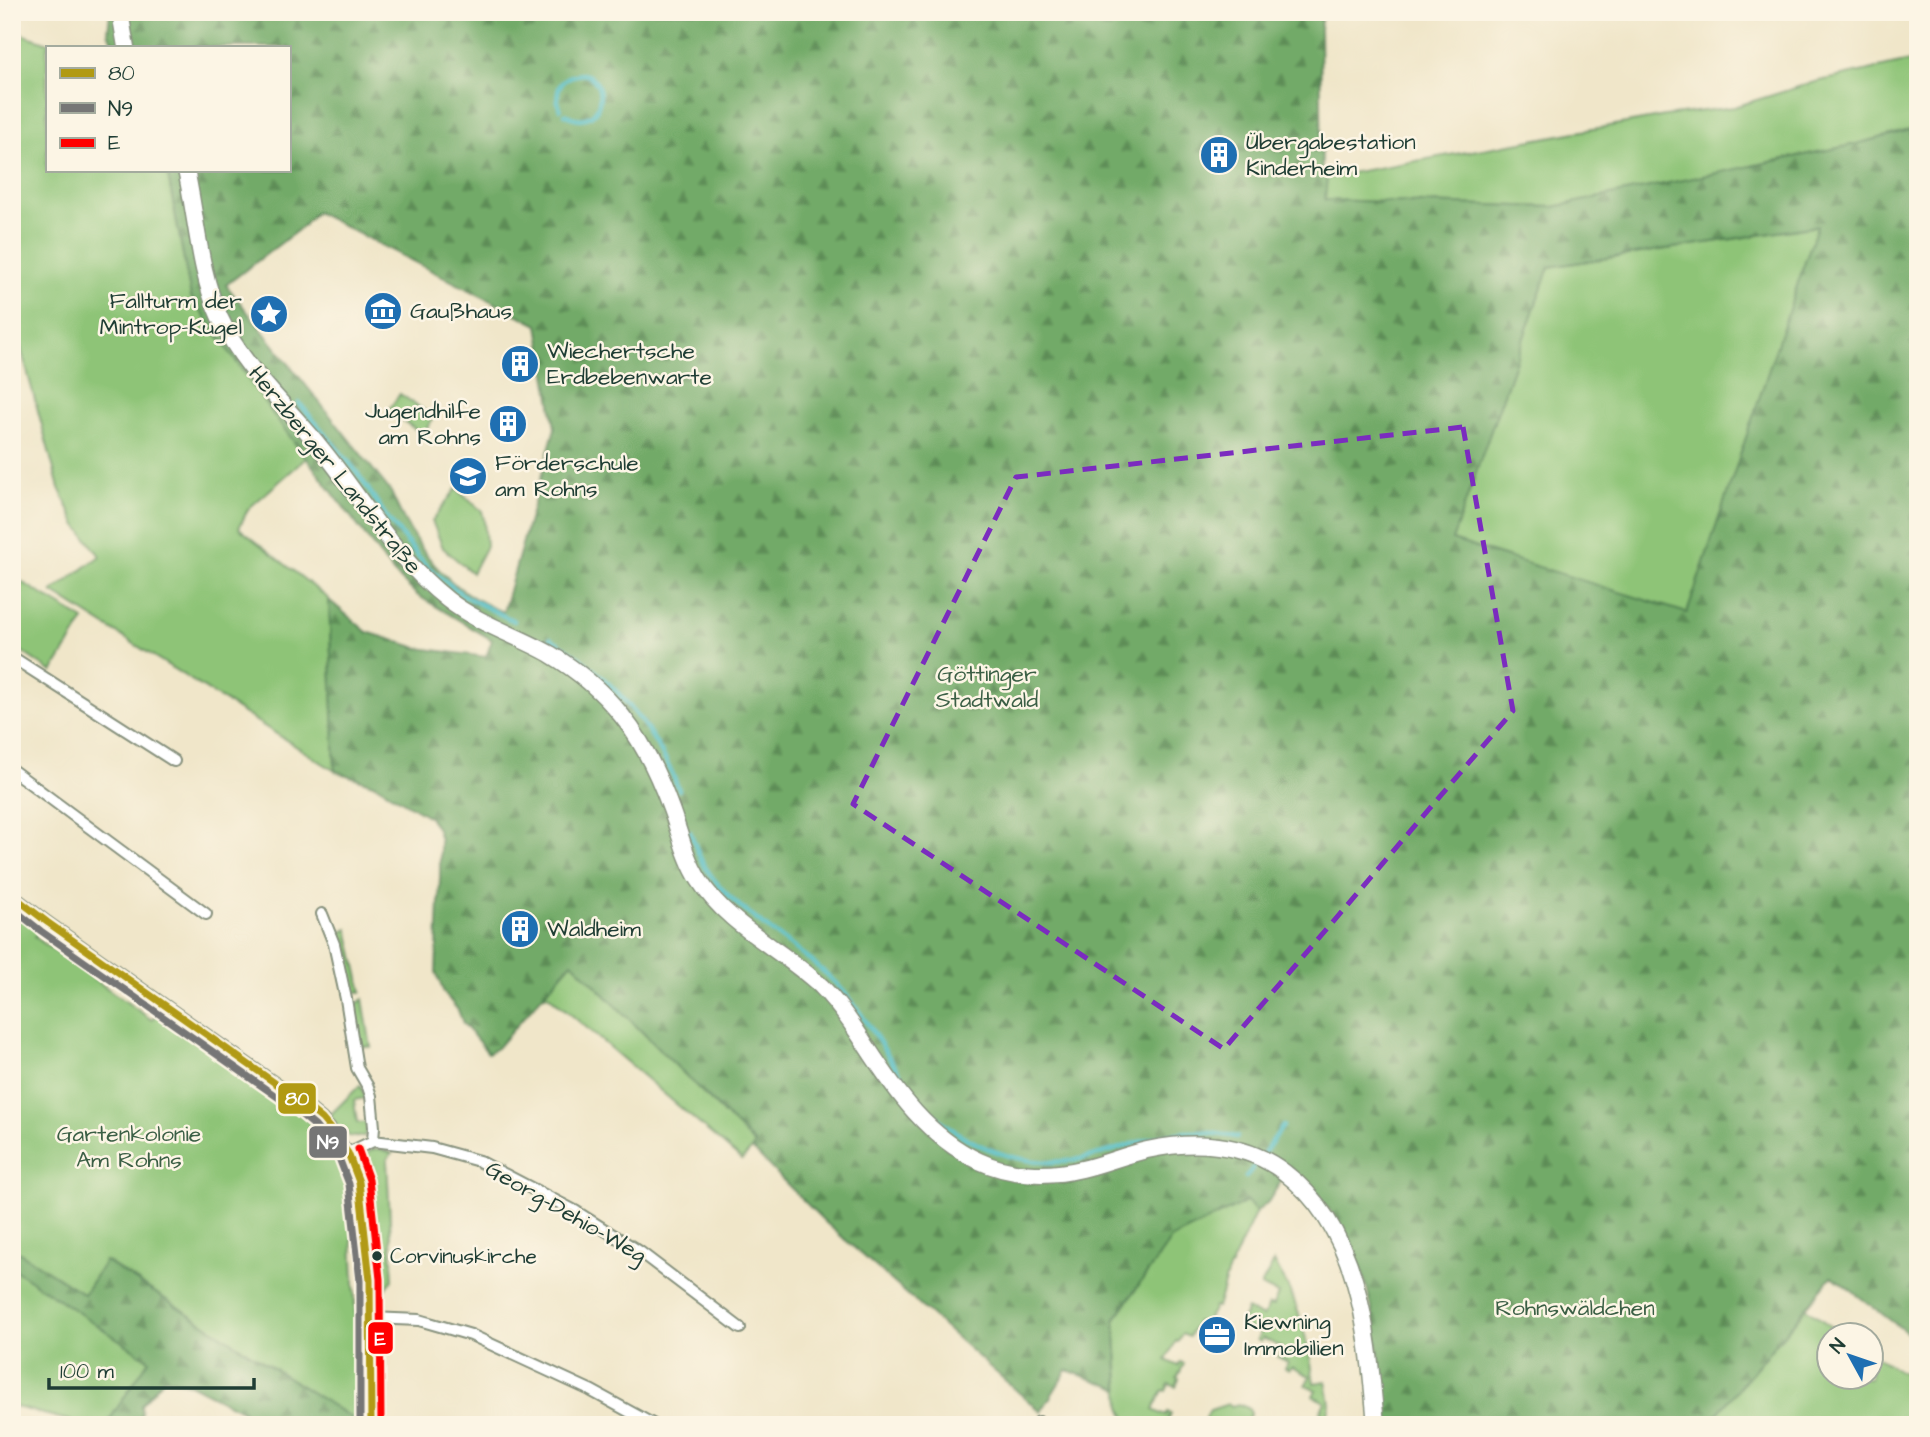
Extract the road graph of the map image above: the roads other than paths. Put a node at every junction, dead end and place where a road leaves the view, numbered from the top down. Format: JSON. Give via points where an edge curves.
{"nodes":[{"id":1,"x":120,"y":12,"type":"edge"},
{"id":2,"x":126,"y":46,"type":"edge"},
{"id":3,"x":186,"y":172,"type":"edge"},
{"id":4,"x":12,"y":657,"type":"edge"},
{"id":5,"x":174,"y":761,"type":"dead end"},
{"id":6,"x":12,"y":770,"type":"edge"},
{"id":7,"x":12,"y":895,"type":"edge"},
{"id":8,"x":206,"y":914,"type":"dead end"},
{"id":9,"x":322,"y":914,"type":"dead end"},
{"id":10,"x":373,"y":1141,"type":"junction"},
{"id":11,"x":348,"y":1153,"type":"junction"},
{"id":12,"x":371,"y":1318,"type":"junction"},
{"id":13,"x":740,"y":1328,"type":"dead end"},
{"id":14,"x":370,"y":1425,"type":"edge"},
{"id":15,"x":654,"y":1425,"type":"edge"},
{"id":16,"x":1376,"y":1425,"type":"edge"}],
"edges":[{"from":1,"to":2,"type":"street"},
{"from":3,"to":16,"type":"street","name":"Herzberger Landstraße","via":[[209,292],[234,344],[259,378],[320,447],[414,570],[453,604],[569,667],[619,712],[658,776],[685,854],[717,904],[826,991],[919,1118],[965,1154],[1015,1172],[1080,1170],[1180,1144],[1238,1149],[1282,1171],[1324,1215],[1354,1278],[1370,1351]]},
{"from":4,"to":5,"type":"street"},
{"from":6,"to":8,"type":"street"},
{"from":7,"to":11,"type":"street","via":[[299,1100],[322,1119]]},
{"from":9,"to":10,"type":"street","via":[[334,944],[357,1068],[371,1096]]},
{"from":10,"to":11,"type":"street"},
{"from":10,"to":13,"type":"street","name":"Georg-Dehio-Weg","via":[[432,1148],[508,1175],[640,1252]]},
{"from":11,"to":12,"type":"street","via":[[359,1182]]},
{"from":12,"to":14,"type":"street"},
{"from":12,"to":15,"type":"street","via":[[419,1320],[471,1335]]}]}
